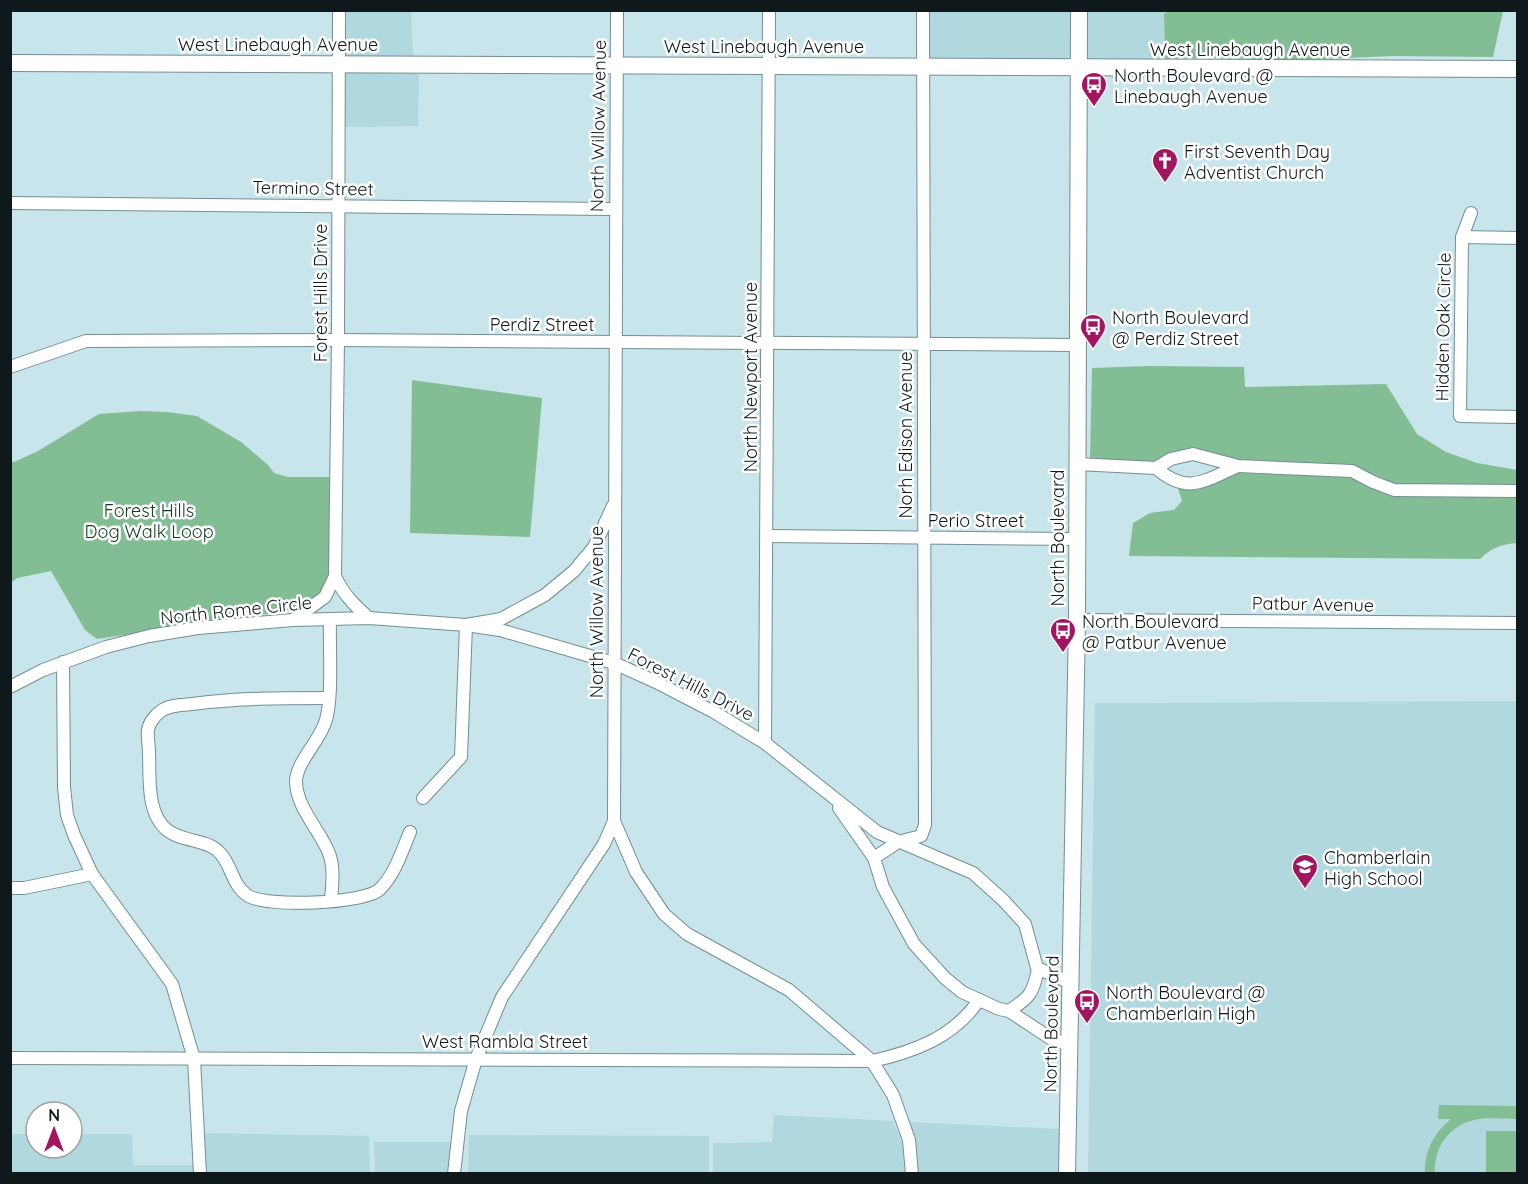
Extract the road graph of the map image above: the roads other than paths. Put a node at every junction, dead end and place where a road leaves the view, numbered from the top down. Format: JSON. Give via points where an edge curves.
{"nodes":[{"id":1,"x":339,"y":10,"type":"edge"},
{"id":2,"x":617,"y":10,"type":"edge"},
{"id":3,"x":769,"y":10,"type":"edge"},
{"id":4,"x":922,"y":10,"type":"edge"},
{"id":5,"x":1079,"y":10,"type":"edge"},
{"id":6,"x":10,"y":63,"type":"edge"},
{"id":7,"x":339,"y":64,"type":"junction"},
{"id":8,"x":618,"y":66,"type":"junction"},
{"id":9,"x":770,"y":66,"type":"junction"},
{"id":10,"x":922,"y":66,"type":"junction"},
{"id":11,"x":1079,"y":68,"type":"junction"},
{"id":12,"x":1518,"y":69,"type":"edge"},
{"id":13,"x":10,"y":203,"type":"edge"},
{"id":14,"x":337,"y":206,"type":"junction"},
{"id":15,"x":615,"y":209,"type":"junction"},
{"id":16,"x":1471,"y":213,"type":"dead end"},
{"id":17,"x":1462,"y":237,"type":"junction"},
{"id":18,"x":1518,"y":237,"type":"edge"},
{"id":19,"x":338,"y":340,"type":"junction"},
{"id":20,"x":615,"y":342,"type":"junction"},
{"id":21,"x":768,"y":343,"type":"junction"},
{"id":22,"x":922,"y":343,"type":"junction"},
{"id":23,"x":1077,"y":345,"type":"junction"},
{"id":24,"x":10,"y":367,"type":"edge"},
{"id":25,"x":1518,"y":417,"type":"edge"},
{"id":26,"x":1077,"y":464,"type":"junction"},
{"id":27,"x":1239,"y":466,"type":"junction"},
{"id":28,"x":1156,"y":468,"type":"junction"},
{"id":29,"x":1518,"y":491,"type":"edge"},
{"id":30,"x":615,"y":502,"type":"junction"},
{"id":31,"x":768,"y":536,"type":"junction"},
{"id":32,"x":924,"y":538,"type":"junction"},
{"id":33,"x":1077,"y":539,"type":"junction"},
{"id":34,"x":335,"y":576,"type":"junction"},
{"id":35,"x":369,"y":618,"type":"junction"},
{"id":36,"x":330,"y":619,"type":"junction"},
{"id":37,"x":293,"y":620,"type":"junction"},
{"id":38,"x":1077,"y":620,"type":"junction"},
{"id":39,"x":1518,"y":623,"type":"edge"},
{"id":40,"x":466,"y":625,"type":"junction"},
{"id":41,"x":63,"y":662,"type":"junction"},
{"id":42,"x":614,"y":663,"type":"junction"},
{"id":43,"x":10,"y":687,"type":"edge"},
{"id":44,"x":328,"y":698,"type":"junction"},
{"id":45,"x":765,"y":743,"type":"junction"},
{"id":46,"x":829,"y":795,"type":"junction"},
{"id":47,"x":423,"y":798,"type":"dead end"},
{"id":48,"x":614,"y":821,"type":"junction"},
{"id":49,"x":410,"y":832,"type":"dead end"},
{"id":50,"x":898,"y":842,"type":"junction"},
{"id":51,"x":874,"y":858,"type":"junction"},
{"id":52,"x":92,"y":874,"type":"junction"},
{"id":53,"x":10,"y":888,"type":"edge"},
{"id":54,"x":331,"y":901,"type":"junction"},
{"id":55,"x":1038,"y":969,"type":"junction"},
{"id":56,"x":1071,"y":983,"type":"junction"},
{"id":57,"x":980,"y":1000,"type":"junction"},
{"id":58,"x":1009,"y":1011,"type":"junction"},
{"id":59,"x":1070,"y":1045,"type":"junction"},
{"id":60,"x":10,"y":1058,"type":"edge"},
{"id":61,"x":194,"y":1059,"type":"junction"},
{"id":62,"x":476,"y":1059,"type":"junction"},
{"id":63,"x":872,"y":1060,"type":"junction"},
{"id":64,"x":200,"y":1173,"type":"edge"},
{"id":65,"x":454,"y":1173,"type":"edge"},
{"id":66,"x":912,"y":1173,"type":"edge"},
{"id":67,"x":1067,"y":1173,"type":"edge"}],
"edges":[{"from":1,"to":7,"type":"street","name":"Forest Hills Drive"},
{"from":2,"to":8,"type":"street","name":"North Willow Avenue"},
{"from":3,"to":9,"type":"street","name":"North Newport Avenue"},
{"from":4,"to":10,"type":"street","name":"Norh Edison Avenue"},
{"from":5,"to":11,"type":"street","name":"North Boulevard"},
{"from":6,"to":7,"type":"street","name":"West Linebaugh Avenue"},
{"from":7,"to":8,"type":"street","name":"West Linebaugh Avenue"},
{"from":7,"to":14,"type":"street","name":"Forest Hills Drive"},
{"from":8,"to":9,"type":"street","name":"West Linebaugh Avenue"},
{"from":8,"to":15,"type":"street","name":"North Willow Avenue"},
{"from":9,"to":10,"type":"street","name":"West Linebaugh Avenue"},
{"from":9,"to":21,"type":"street","name":"North Newport Avenue"},
{"from":10,"to":11,"type":"street","name":"West Linebaugh Avenue"},
{"from":10,"to":22,"type":"street","name":"Norh Edison Avenue"},
{"from":11,"to":12,"type":"street","name":"West Linebaugh Avenue"},
{"from":11,"to":23,"type":"street","name":"North Boulevard"},
{"from":13,"to":14,"type":"street","name":"Termino Street"},
{"from":14,"to":15,"type":"street","name":"Termino Street"},
{"from":14,"to":19,"type":"street","name":"Forest Hills Drive"},
{"from":15,"to":20,"type":"street","name":"North Willow Avenue"},
{"from":16,"to":17,"type":"street"},
{"from":17,"to":18,"type":"street","name":"Hidden Oak Circle"},
{"from":17,"to":25,"type":"street","name":"Hidden Oak Circle","via":[[1460,416]]},
{"from":19,"to":20,"type":"street","name":"Perdiz Street"},
{"from":19,"to":24,"type":"street","name":"Perdiz Street","via":[[86,341]]},
{"from":19,"to":34,"type":"street","name":"Forest Hills Drive"},
{"from":20,"to":21,"type":"street","name":"Perdiz Street"},
{"from":20,"to":30,"type":"street","name":"North Willow Avenue"},
{"from":21,"to":22,"type":"street","name":"Perdiz Street"},
{"from":21,"to":31,"type":"street","name":"North Newport Avenue"},
{"from":22,"to":23,"type":"street","name":"Perdiz Street"},
{"from":22,"to":32,"type":"street","name":"Norh Edison Avenue"},
{"from":23,"to":26,"type":"street","name":"North Boulevard"},
{"from":26,"to":28,"type":"street"},
{"from":26,"to":33,"type":"street","name":"North Boulevard"},
{"from":27,"to":28,"type":"street","via":[[1193,454]]},
{"from":27,"to":28,"type":"street","via":[[1196,484],[1167,478]]},
{"from":27,"to":29,"type":"street","via":[[1352,471],[1394,490]]},
{"from":30,"to":40,"type":"street","via":[[594,547],[545,596],[501,619]]},
{"from":30,"to":42,"type":"street","name":"North Willow Avenue"},
{"from":31,"to":32,"type":"street","name":"Perio Street"},
{"from":31,"to":45,"type":"street","name":"North Newport Avenue"},
{"from":32,"to":33,"type":"street","name":"Perio Street"},
{"from":32,"to":50,"type":"street","name":"Norh Edison Avenue","via":[[925,825],[921,836]]},
{"from":33,"to":38,"type":"street","name":"North Boulevard"},
{"from":34,"to":35,"type":"street","via":[[353,605]]},
{"from":34,"to":37,"type":"street","via":[[325,597]]},
{"from":35,"to":36,"type":"street","name":"Forest Hills Drive"},
{"from":35,"to":40,"type":"street","name":"Forest Hills Drive"},
{"from":36,"to":37,"type":"street","name":"North Rome Circle"},
{"from":36,"to":44,"type":"street"},
{"from":37,"to":41,"type":"street","name":"North Rome Circle","via":[[149,636]]},
{"from":38,"to":39,"type":"street","name":"Patbur Avenue"},
{"from":38,"to":56,"type":"street","name":"North Boulevard"},
{"from":40,"to":42,"type":"street","name":"Forest Hills Drive","via":[[500,630]]},
{"from":40,"to":47,"type":"street","via":[[461,757]]},
{"from":41,"to":43,"type":"street","name":"North Rome Circle"},
{"from":41,"to":52,"type":"street","via":[[67,815]]},
{"from":42,"to":45,"type":"street","name":"Forest Hills Drive","via":[[714,712]]},
{"from":42,"to":48,"type":"street","name":"North Willow Avenue"},
{"from":44,"to":54,"type":"street","via":[[327,718],[297,773],[296,784],[328,851],[332,865]]},
{"from":44,"to":54,"type":"street","via":[[238,699],[177,705],[162,710],[148,729],[152,801],[166,830],[215,848],[225,858],[236,885],[258,901]]},
{"from":45,"to":46,"type":"street","name":"Forest Hills Drive"},
{"from":46,"to":50,"type":"street","name":"Forest Hills Drive","via":[[877,832]]},
{"from":46,"to":51,"type":"street"},
{"from":48,"to":62,"type":"street","name":"North Willow Avenue","via":[[604,844],[502,997]]},
{"from":48,"to":63,"type":"street","via":[[636,872],[664,914],[687,934],[789,990]]},
{"from":49,"to":54,"type":"street","via":[[397,864],[379,890]]},
{"from":50,"to":51,"type":"street"},
{"from":50,"to":55,"type":"street","name":"Forest Hills Drive","via":[[972,873],[1003,900],[1024,924]]},
{"from":51,"to":57,"type":"street","via":[[883,887],[914,944],[945,978]]},
{"from":52,"to":53,"type":"street"},
{"from":52,"to":61,"type":"street","via":[[172,984]]},
{"from":55,"to":56,"type":"street"},
{"from":55,"to":58,"type":"street","via":[[1034,991]]},
{"from":56,"to":59,"type":"street","name":"North Boulevard"},
{"from":57,"to":58,"type":"street"},
{"from":57,"to":63,"type":"street","name":"West Rambla Street","via":[[958,1025],[933,1041]]},
{"from":58,"to":59,"type":"street","via":[[1050,1038]]},
{"from":59,"to":67,"type":"street","name":"North Boulevard"},
{"from":60,"to":61,"type":"street","name":"West Rambla Street"},
{"from":61,"to":62,"type":"street","name":"West Rambla Street"},
{"from":61,"to":64,"type":"street"},
{"from":62,"to":63,"type":"street","name":"West Rambla Street"},
{"from":62,"to":65,"type":"street","name":"North Willow Avenue","via":[[461,1111]]},
{"from":63,"to":66,"type":"street","via":[[893,1095],[903,1122]]}]}
